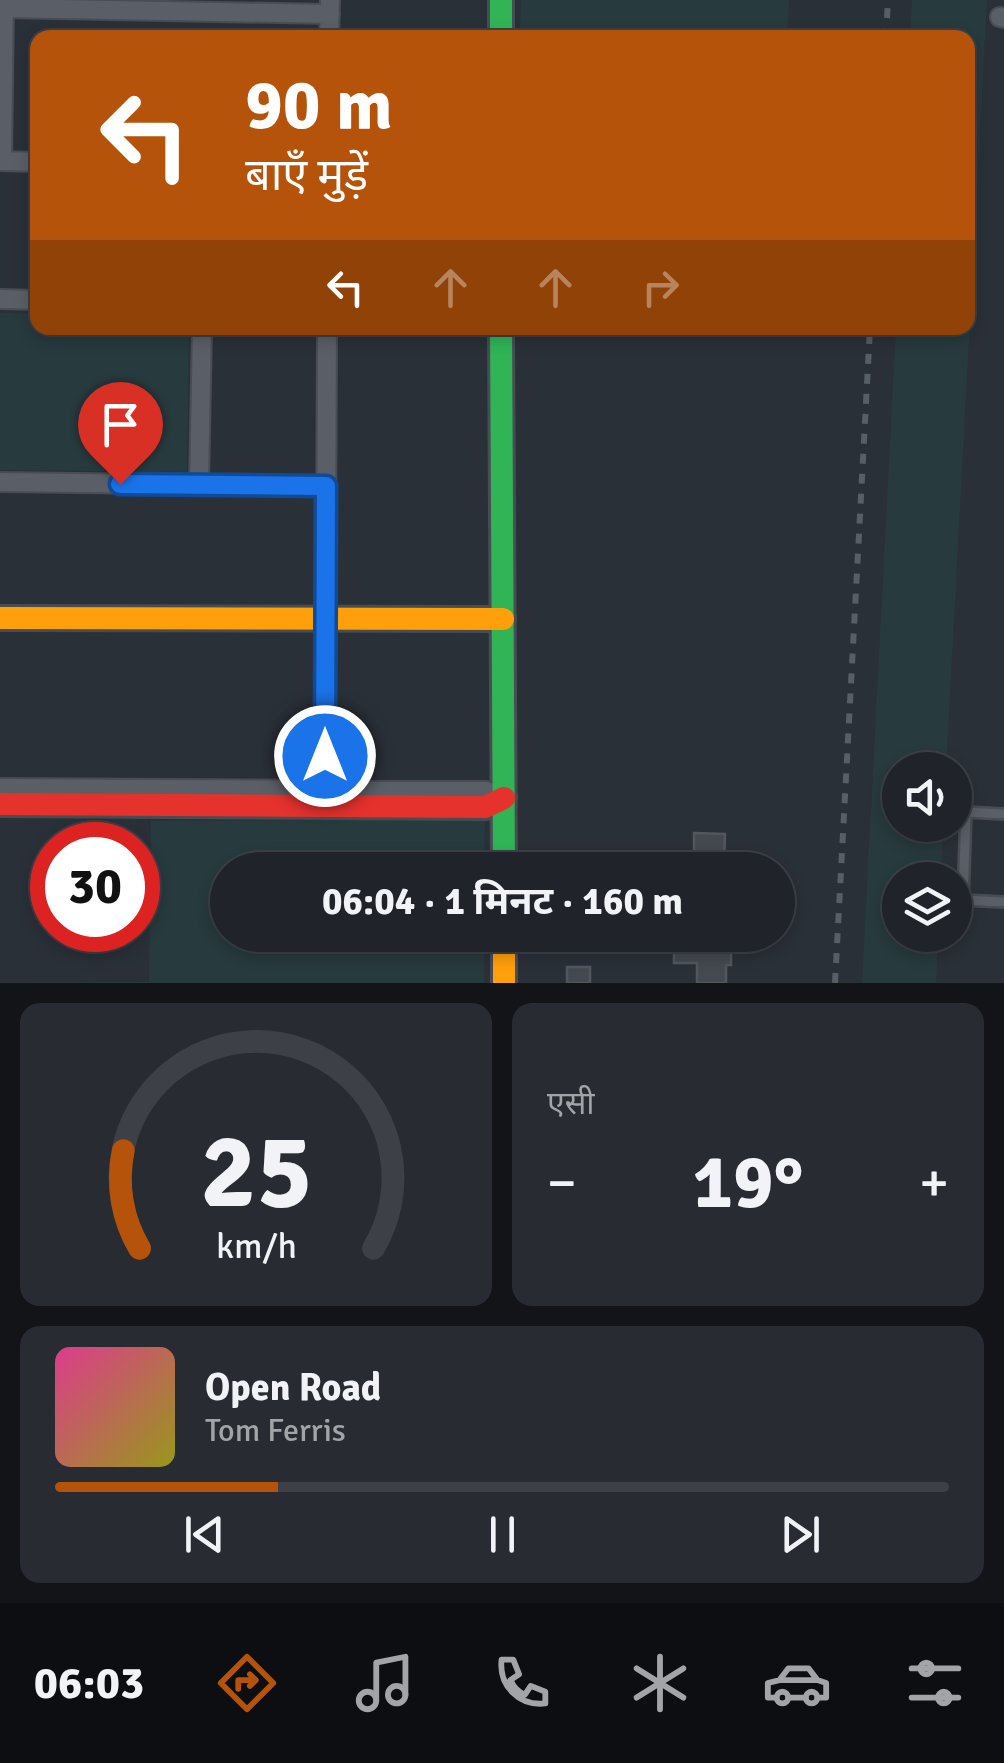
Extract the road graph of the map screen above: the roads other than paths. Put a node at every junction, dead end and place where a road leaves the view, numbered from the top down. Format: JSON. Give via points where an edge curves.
{"nodes":[{"id":1,"x":501,"y":0,"type":"edge"},
{"id":2,"x":4,"y":4,"type":"edge"},
{"id":3,"x":130,"y":5,"type":"edge"},
{"id":4,"x":330,"y":7,"type":"edge"},
{"id":5,"x":501,"y":30,"type":"edge"},
{"id":6,"x":1,"y":162,"type":"edge"},
{"id":7,"x":30,"y":162,"type":"edge"},
{"id":8,"x":0,"y":299,"type":"edge"},
{"id":9,"x":30,"y":300,"type":"edge"},
{"id":10,"x":202,"y":335,"type":"edge"},
{"id":11,"x":327,"y":335,"type":"edge"},
{"id":12,"x":501,"y":335,"type":"edge"},
{"id":13,"x":0,"y":482,"type":"edge"},
{"id":14,"x":199,"y":484,"type":"junction"},
{"id":15,"x":326,"y":486,"type":"junction"},
{"id":16,"x":0,"y":618,"type":"edge"},
{"id":17,"x":326,"y":619,"type":"junction"},
{"id":18,"x":503,"y":619,"type":"junction"},
{"id":19,"x":0,"y":788,"type":"edge"},
{"id":20,"x":324,"y":790,"type":"junction"},
{"id":21,"x":504,"y":798,"type":"junction"},
{"id":22,"x":0,"y":804,"type":"edge"},
{"id":23,"x":1004,"y":814,"type":"edge"},
{"id":24,"x":504,"y":852,"type":"edge"},
{"id":25,"x":1004,"y":902,"type":"edge"},
{"id":26,"x":504,"y":952,"type":"edge"},
{"id":27,"x":504,"y":983,"type":"edge"}],
"edges":[{"from":1,"to":5,"type":"street"},
{"from":2,"to":3,"type":"street"},
{"from":2,"to":6,"type":"street"},
{"from":3,"to":4,"type":"street"},
{"from":6,"to":7,"type":"street"},
{"from":8,"to":9,"type":"street"},
{"from":10,"to":14,"type":"street"},
{"from":11,"to":15,"type":"street"},
{"from":12,"to":18,"type":"street"},
{"from":13,"to":14,"type":"street"},
{"from":14,"to":15,"type":"street"},
{"from":15,"to":17,"type":"street"},
{"from":16,"to":17,"type":"street"},
{"from":17,"to":18,"type":"street"},
{"from":17,"to":20,"type":"street"},
{"from":18,"to":21,"type":"street"},
{"from":19,"to":20,"type":"street"},
{"from":20,"to":21,"type":"street","via":[[486,791]]},
{"from":21,"to":22,"type":"street","via":[[485,807]]},
{"from":21,"to":24,"type":"street"},
{"from":23,"to":25,"type":"lane","via":[[966,812],[963,900]]},
{"from":26,"to":27,"type":"street"}]}
